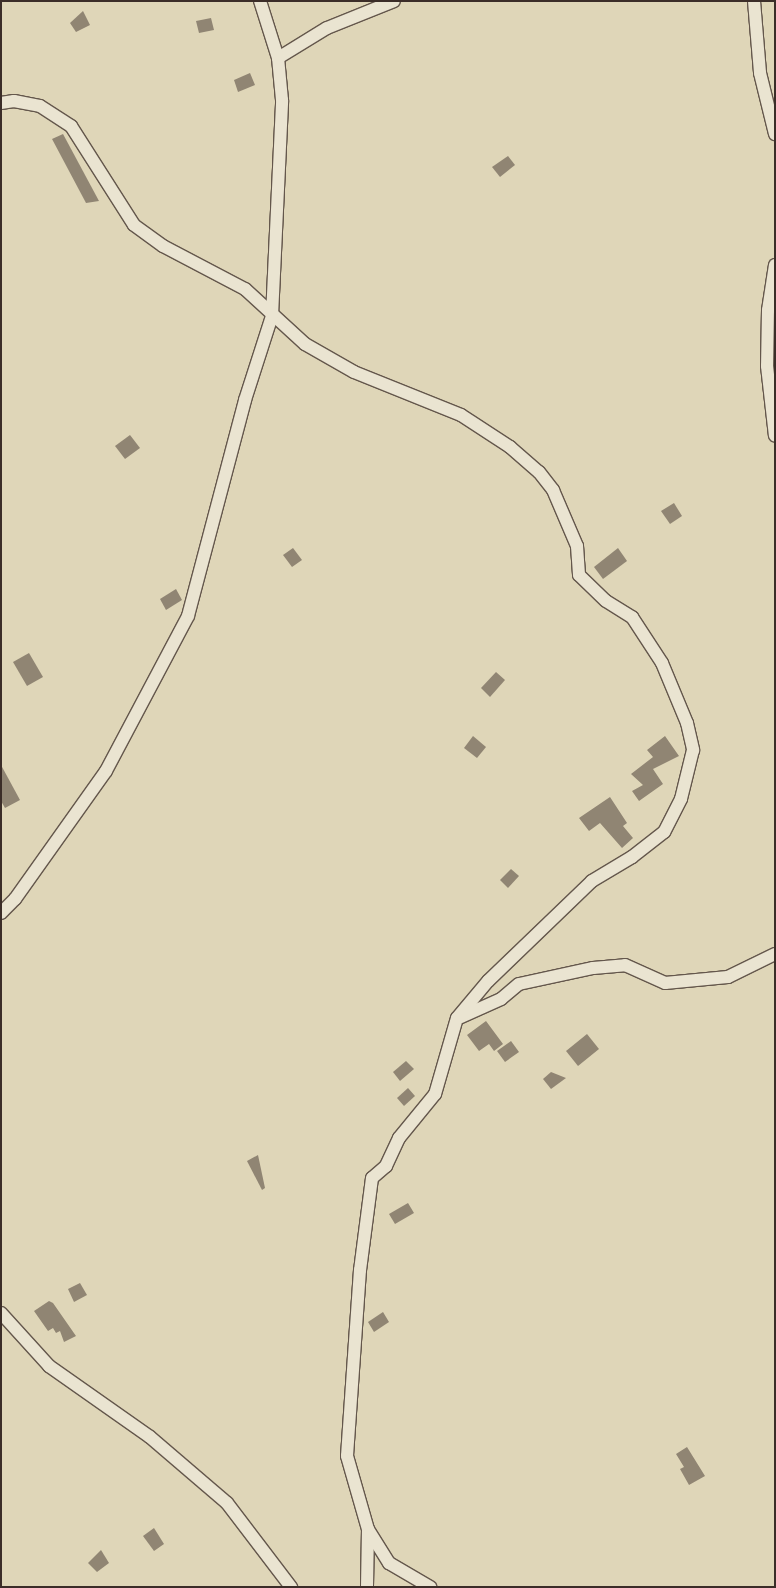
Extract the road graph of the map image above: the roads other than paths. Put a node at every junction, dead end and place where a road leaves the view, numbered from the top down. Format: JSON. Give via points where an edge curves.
{"nodes":[{"id":1,"x":260,"y":1,"type":"edge"},
{"id":2,"x":394,"y":1,"type":"edge"},
{"id":3,"x":754,"y":1,"type":"edge"},
{"id":4,"x":278,"y":58,"type":"junction"},
{"id":5,"x":1,"y":103,"type":"edge"},
{"id":6,"x":775,"y":134,"type":"edge"},
{"id":7,"x":775,"y":265,"type":"edge"},
{"id":8,"x":272,"y":316,"type":"junction"},
{"id":9,"x":774,"y":411,"type":"edge"},
{"id":10,"x":775,"y":436,"type":"edge"},
{"id":11,"x":1,"y":913,"type":"edge"},
{"id":12,"x":775,"y":954,"type":"edge"},
{"id":13,"x":457,"y":1018,"type":"junction"},
{"id":14,"x":1,"y":1313,"type":"edge"},
{"id":15,"x":368,"y":1529,"type":"junction"},
{"id":16,"x":291,"y":1587,"type":"edge"},
{"id":17,"x":367,"y":1587,"type":"edge"},
{"id":18,"x":430,"y":1587,"type":"edge"}],
"edges":[{"from":1,"to":4,"type":"street"},
{"from":2,"to":4,"type":"street","via":[[327,28]]},
{"from":3,"to":6,"type":"street","via":[[760,72]]},
{"from":4,"to":8,"type":"street","via":[[282,100]]},
{"from":5,"to":8,"type":"street","via":[[30,104],[56,114],[72,126],[134,225],[163,246],[245,289]]},
{"from":7,"to":9,"type":"street","via":[[768,310],[767,366]]},
{"from":8,"to":11,"type":"street","via":[[245,400],[188,616],[106,771],[15,899]]},
{"from":8,"to":13,"type":"street","via":[[305,344],[354,372],[461,415],[510,447],[539,472],[553,490],[577,546],[579,575],[606,601],[632,617],[662,663],[687,723],[693,750],[681,799],[664,832],[640,852],[592,881],[488,981]]},
{"from":9,"to":10,"type":"street"},
{"from":12,"to":13,"type":"street","via":[[728,977],[665,983],[625,965],[593,968],[519,984],[501,998]]},
{"from":13,"to":15,"type":"street","via":[[435,1094],[399,1138],[386,1166],[372,1178],[360,1270],[347,1456]]},
{"from":14,"to":16,"type":"street","via":[[49,1366],[150,1436],[227,1503]]},
{"from":15,"to":17,"type":"street"},
{"from":15,"to":18,"type":"street","via":[[389,1563]]}]}
